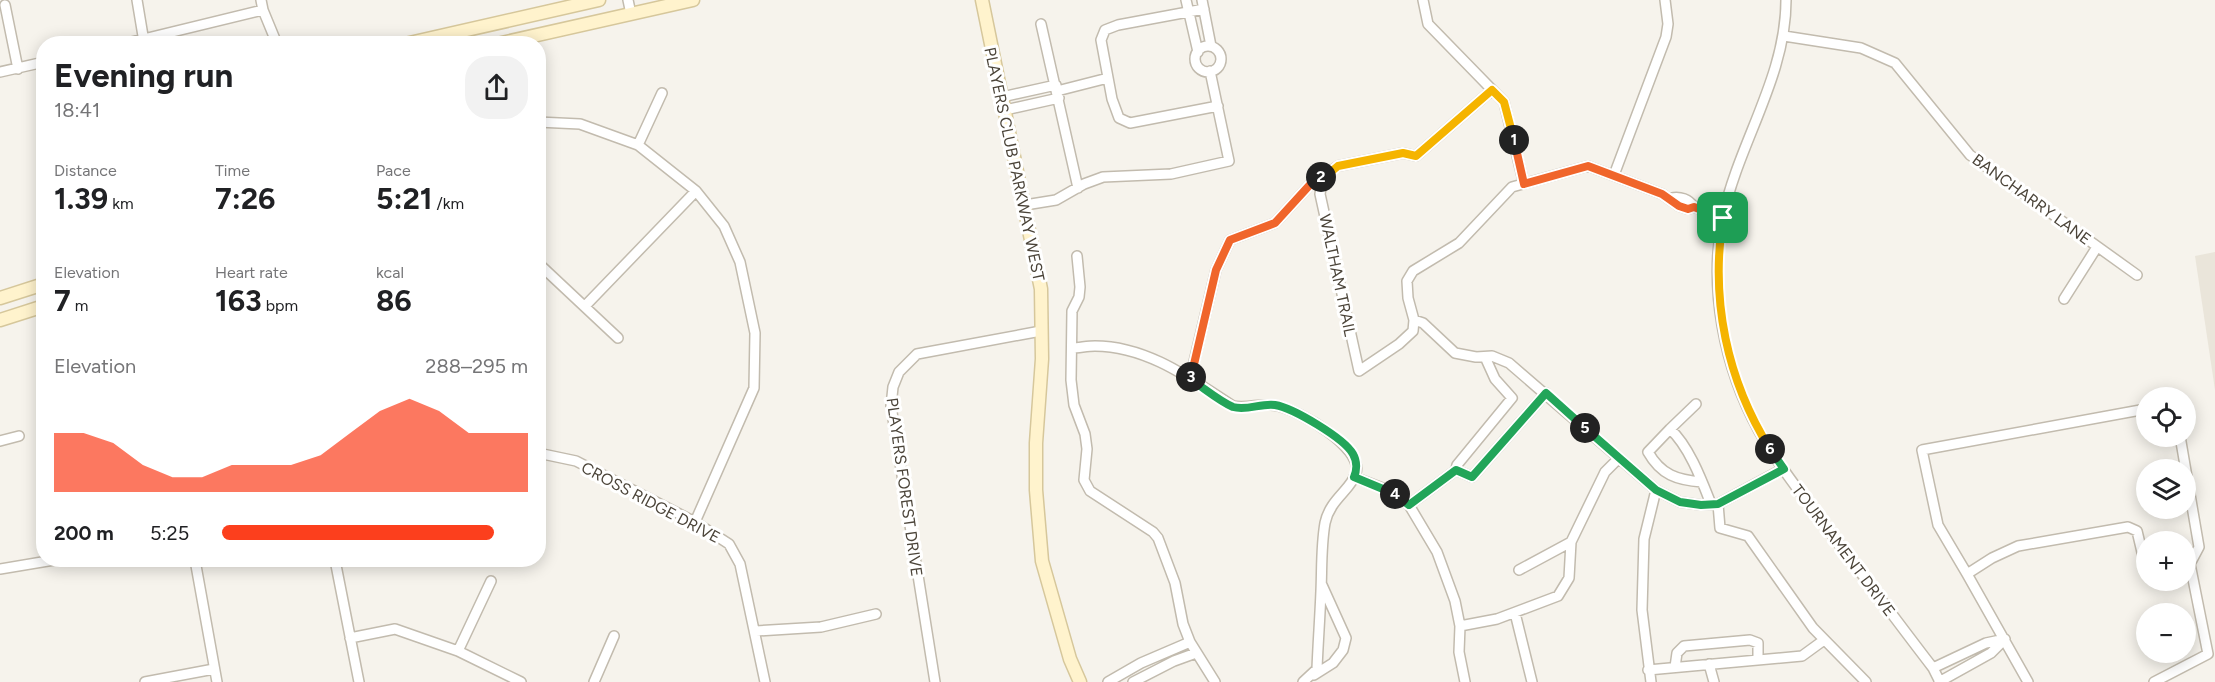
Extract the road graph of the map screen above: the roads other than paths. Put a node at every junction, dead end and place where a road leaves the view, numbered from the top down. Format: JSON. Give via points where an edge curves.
{"nodes":[{"id":1,"x":137,"y":0,"type":"edge"},
{"id":2,"x":261,"y":0,"type":"edge"},
{"id":3,"x":599,"y":0,"type":"edge"},
{"id":4,"x":628,"y":0,"type":"edge"},
{"id":5,"x":693,"y":0,"type":"edge"},
{"id":6,"x":982,"y":0,"type":"edge"},
{"id":7,"x":1186,"y":0,"type":"edge"},
{"id":8,"x":1423,"y":0,"type":"edge"},
{"id":9,"x":1665,"y":0,"type":"edge"},
{"id":10,"x":1786,"y":0,"type":"edge"},
{"id":11,"x":5,"y":5,"type":"dead end"},
{"id":12,"x":1203,"y":5,"type":"edge"},
{"id":13,"x":263,"y":10,"type":"junction"},
{"id":14,"x":1189,"y":12,"type":"junction"},
{"id":15,"x":631,"y":14,"type":"junction"},
{"id":16,"x":1041,"y":24,"type":"dead end"},
{"id":17,"x":143,"y":36,"type":"edge"},
{"id":18,"x":163,"y":36,"type":"edge"},
{"id":19,"x":274,"y":36,"type":"edge"},
{"id":20,"x":440,"y":36,"type":"edge"},
{"id":21,"x":533,"y":36,"type":"edge"},
{"id":22,"x":1784,"y":36,"type":"junction"},
{"id":23,"x":1211,"y":46,"type":"junction"},
{"id":24,"x":1198,"y":52,"type":"junction"},
{"id":25,"x":36,"y":64,"type":"edge"},
{"id":26,"x":18,"y":69,"type":"junction"},
{"id":27,"x":1210,"y":71,"type":"junction"},
{"id":28,"x":0,"y":72,"type":"edge"},
{"id":29,"x":1108,"y":78,"type":"junction"},
{"id":30,"x":1036,"y":90,"type":"junction"},
{"id":31,"x":1492,"y":90,"type":"junction"},
{"id":32,"x":1057,"y":91,"type":"junction"},
{"id":33,"x":662,"y":93,"type":"dead end"},
{"id":34,"x":1002,"y":97,"type":"junction"},
{"id":35,"x":1039,"y":102,"type":"junction"},
{"id":36,"x":1218,"y":106,"type":"junction"},
{"id":37,"x":1005,"y":110,"type":"junction"},
{"id":38,"x":546,"y":122,"type":"edge"},
{"id":39,"x":638,"y":145,"type":"junction"},
{"id":40,"x":1614,"y":175,"type":"junction"},
{"id":41,"x":1325,"y":178,"type":"junction"},
{"id":42,"x":1524,"y":184,"type":"junction"},
{"id":43,"x":1078,"y":188,"type":"junction"},
{"id":44,"x":696,"y":191,"type":"junction"},
{"id":45,"x":1025,"y":205,"type":"junction"},
{"id":46,"x":1723,"y":218,"type":"junction"},
{"id":47,"x":2097,"y":247,"type":"junction"},
{"id":48,"x":1077,"y":256,"type":"dead end"},
{"id":49,"x":546,"y":270,"type":"edge"},
{"id":50,"x":2137,"y":275,"type":"dead end"},
{"id":51,"x":36,"y":287,"type":"edge"},
{"id":52,"x":0,"y":298,"type":"edge"},
{"id":53,"x":2064,"y":299,"type":"dead end"},
{"id":54,"x":585,"y":306,"type":"junction"},
{"id":55,"x":36,"y":309,"type":"edge"},
{"id":56,"x":0,"y":320,"type":"edge"},
{"id":57,"x":1414,"y":320,"type":"junction"},
{"id":58,"x":1041,"y":331,"type":"junction"},
{"id":59,"x":618,"y":338,"type":"dead end"},
{"id":60,"x":1072,"y":348,"type":"junction"},
{"id":61,"x":1485,"y":357,"type":"junction"},
{"id":62,"x":1190,"y":379,"type":"junction"},
{"id":63,"x":1546,"y":393,"type":"junction"},
{"id":64,"x":1696,"y":404,"type":"dead end"},
{"id":65,"x":2136,"y":411,"type":"edge"},
{"id":66,"x":1670,"y":429,"type":"junction"},
{"id":67,"x":19,"y":436,"type":"dead end"},
{"id":68,"x":0,"y":441,"type":"edge"},
{"id":69,"x":2182,"y":447,"type":"edge"},
{"id":70,"x":546,"y":455,"type":"edge"},
{"id":71,"x":1619,"y":458,"type":"junction"},
{"id":72,"x":1784,"y":469,"type":"junction"},
{"id":73,"x":1456,"y":470,"type":"junction"},
{"id":74,"x":1354,"y":477,"type":"junction"},
{"id":75,"x":1702,"y":482,"type":"junction"},
{"id":76,"x":1656,"y":490,"type":"junction"},
{"id":77,"x":1715,"y":504,"type":"junction"},
{"id":78,"x":1409,"y":505,"type":"junction"},
{"id":79,"x":696,"y":522,"type":"junction"},
{"id":80,"x":2137,"y":531,"type":"edge"},
{"id":81,"x":1571,"y":542,"type":"junction"},
{"id":82,"x":2196,"y":552,"type":"edge"},
{"id":83,"x":36,"y":563,"type":"edge"},
{"id":84,"x":196,"y":567,"type":"edge"},
{"id":85,"x":336,"y":567,"type":"edge"},
{"id":86,"x":0,"y":569,"type":"edge"},
{"id":87,"x":1520,"y":570,"type":"dead end"},
{"id":88,"x":1967,"y":574,"type":"junction"},
{"id":89,"x":491,"y":581,"type":"dead end"},
{"id":90,"x":1321,"y":584,"type":"junction"},
{"id":91,"x":2194,"y":591,"type":"edge"},
{"id":92,"x":1515,"y":613,"type":"junction"},
{"id":93,"x":876,"y":614,"type":"dead end"},
{"id":94,"x":1460,"y":626,"type":"junction"},
{"id":95,"x":756,"y":631,"type":"junction"},
{"id":96,"x":614,"y":636,"type":"dead end"},
{"id":97,"x":350,"y":638,"type":"junction"},
{"id":98,"x":2005,"y":639,"type":"junction"},
{"id":99,"x":1824,"y":640,"type":"junction"},
{"id":100,"x":1190,"y":642,"type":"junction"},
{"id":101,"x":458,"y":651,"type":"junction"},
{"id":102,"x":1197,"y":653,"type":"junction"},
{"id":103,"x":1153,"y":657,"type":"junction"},
{"id":104,"x":1758,"y":660,"type":"junction"},
{"id":105,"x":1709,"y":664,"type":"junction"},
{"id":106,"x":1675,"y":667,"type":"junction"},
{"id":107,"x":1933,"y":668,"type":"junction"},
{"id":108,"x":214,"y":669,"type":"junction"},
{"id":109,"x":1130,"y":669,"type":"junction"},
{"id":110,"x":1158,"y":669,"type":"junction"},
{"id":111,"x":1648,"y":670,"type":"junction"},
{"id":112,"x":1312,"y":676,"type":"junction"},
{"id":113,"x":1135,"y":681,"type":"edge"},
{"id":114,"x":145,"y":682,"type":"edge"},
{"id":115,"x":217,"y":682,"type":"edge"},
{"id":116,"x":359,"y":682,"type":"edge"},
{"id":117,"x":520,"y":682,"type":"edge"},
{"id":118,"x":594,"y":682,"type":"edge"},
{"id":119,"x":765,"y":682,"type":"edge"},
{"id":120,"x":935,"y":682,"type":"edge"},
{"id":121,"x":1080,"y":682,"type":"edge"},
{"id":122,"x":1108,"y":682,"type":"edge"},
{"id":123,"x":1215,"y":682,"type":"edge"},
{"id":124,"x":1303,"y":682,"type":"edge"},
{"id":125,"x":1465,"y":682,"type":"edge"},
{"id":126,"x":1532,"y":682,"type":"edge"},
{"id":127,"x":1651,"y":682,"type":"edge"},
{"id":128,"x":1714,"y":682,"type":"edge"},
{"id":129,"x":1866,"y":682,"type":"edge"},
{"id":130,"x":1940,"y":682,"type":"edge"},
{"id":131,"x":2028,"y":682,"type":"edge"},
{"id":132,"x":2154,"y":682,"type":"edge"}],
"edges":[{"from":1,"to":17,"type":"street"},
{"from":2,"to":13,"type":"street"},
{"from":3,"to":20,"type":"street"},
{"from":4,"to":15,"type":"street"},
{"from":5,"to":15,"type":"street"},
{"from":6,"to":34,"type":"street","name":"PLAYERS CLUB PARKWAY WEST"},
{"from":7,"to":14,"type":"street"},
{"from":8,"to":31,"type":"street","via":[[1428,24]]},
{"from":9,"to":40,"type":"street","via":[[1666,37]]},
{"from":10,"to":22,"type":"street","name":"TOURNAMENT DRIVE"},
{"from":11,"to":26,"type":"street"},
{"from":12,"to":14,"type":"street"},
{"from":12,"to":23,"type":"street"},
{"from":13,"to":18,"type":"street"},
{"from":13,"to":19,"type":"street"},
{"from":14,"to":24,"type":"street"},
{"from":14,"to":29,"type":"street","via":[[1105,30],[1101,40]]},
{"from":15,"to":21,"type":"street"},
{"from":16,"to":32,"type":"street"},
{"from":22,"to":46,"type":"street","name":"TOURNAMENT DRIVE"},
{"from":22,"to":47,"type":"street","name":"BANCHARRY LANE","via":[[1861,48],[1895,63],[1971,155]]},
{"from":23,"to":24,"type":"street"},
{"from":23,"to":27,"type":"street","via":[[1221,58],[1218,67]]},
{"from":24,"to":27,"type":"street","via":[[1197,64]]},
{"from":25,"to":26,"type":"street"},
{"from":26,"to":28,"type":"street"},
{"from":27,"to":36,"type":"street"},
{"from":29,"to":32,"type":"street"},
{"from":29,"to":36,"type":"street","via":[[1119,118],[1130,123]]},
{"from":30,"to":32,"type":"street"},
{"from":30,"to":34,"type":"street"},
{"from":30,"to":35,"type":"street"},
{"from":31,"to":41,"type":"street","via":[[1416,156],[1403,153],[1338,166]]},
{"from":31,"to":42,"type":"street","via":[[1504,102]]},
{"from":32,"to":35,"type":"street"},
{"from":32,"to":43,"type":"street"},
{"from":33,"to":39,"type":"street"},
{"from":34,"to":37,"type":"street","name":"PLAYERS CLUB PARKWAY WEST"},
{"from":35,"to":37,"type":"street"},
{"from":36,"to":43,"type":"street","via":[[1229,161],[1171,174],[1103,177]]},
{"from":37,"to":45,"type":"street","name":"PLAYERS CLUB PARKWAY WEST"},
{"from":38,"to":39,"type":"street","via":[[580,124]]},
{"from":39,"to":44,"type":"street"},
{"from":40,"to":42,"type":"street","via":[[1588,166]]},
{"from":40,"to":46,"type":"street","via":[[1671,198],[1679,206]]},
{"from":41,"to":57,"type":"street","name":"WALTHAM TRAIL","via":[[1320,194],[1359,371],[1399,344],[1413,331]]},
{"from":41,"to":62,"type":"street","via":[[1317,177],[1275,223],[1230,240],[1216,270]]},
{"from":42,"to":57,"type":"street","via":[[1512,187],[1459,243],[1413,271],[1407,282]]},
{"from":43,"to":45,"type":"street","via":[[1049,202]]},
{"from":44,"to":54,"type":"street"},
{"from":44,"to":79,"type":"street","via":[[724,226],[740,262],[755,333],[754,388]]},
{"from":45,"to":58,"type":"street","name":"PLAYERS CLUB PARKWAY WEST","via":[[1041,289]]},
{"from":46,"to":72,"type":"street","name":"TOURNAMENT DRIVE","via":[[1718,286],[1729,355],[1759,431]]},
{"from":47,"to":50,"type":"street","name":"BANCHARRY LANE"},
{"from":47,"to":53,"type":"street"},
{"from":48,"to":60,"type":"street","via":[[1080,287],[1072,311]]},
{"from":49,"to":54,"type":"street"},
{"from":51,"to":52,"type":"street"},
{"from":54,"to":59,"type":"street"},
{"from":55,"to":56,"type":"street"},
{"from":57,"to":61,"type":"street","via":[[1423,323],[1455,353]]},
{"from":58,"to":120,"type":"street","name":"PLAYERS FOREST DRIVE","via":[[917,354],[899,372],[893,387],[891,406]]},
{"from":58,"to":121,"type":"street","name":"PLAYERS CLUB PARKWAY WEST","via":[[1036,466],[1042,561]]},
{"from":60,"to":62,"type":"street","via":[[1128,350],[1155,359]]},
{"from":60,"to":100,"type":"street","via":[[1074,405],[1087,449],[1084,480],[1090,491],[1158,538],[1175,583]]},
{"from":61,"to":63,"type":"street","via":[[1509,363]]},
{"from":61,"to":73,"type":"street","via":[[1495,379],[1512,398],[1456,465]]},
{"from":62,"to":74,"type":"street","via":[[1233,406],[1279,406],[1337,437],[1353,454],[1357,465]]},
{"from":63,"to":71,"type":"street"},
{"from":63,"to":73,"type":"street","via":[[1472,477]]},
{"from":64,"to":66,"type":"street"},
{"from":65,"to":88,"type":"street","via":[[1922,450],[1938,525]]},
{"from":66,"to":75,"type":"street"},
{"from":66,"to":75,"type":"street","via":[[1648,452],[1652,460],[1682,481]]},
{"from":67,"to":68,"type":"street"},
{"from":69,"to":82,"type":"street","via":[[2199,547]]},
{"from":70,"to":79,"type":"street","name":"CROSS RIDGE DRIVE","via":[[576,461]]},
{"from":71,"to":76,"type":"street"},
{"from":71,"to":81,"type":"street","via":[[1605,472]]},
{"from":72,"to":77,"type":"street"},
{"from":72,"to":107,"type":"street","name":"TOURNAMENT DRIVE"},
{"from":73,"to":78,"type":"street"},
{"from":74,"to":78,"type":"street","via":[[1393,492]]},
{"from":74,"to":90,"type":"street","via":[[1333,502],[1326,519]]},
{"from":75,"to":77,"type":"street"},
{"from":76,"to":77,"type":"street","via":[[1680,502]]},
{"from":76,"to":111,"type":"street","via":[[1644,539],[1642,609]]},
{"from":77,"to":99,"type":"street","via":[[1720,528],[1748,536]]},
{"from":78,"to":94,"type":"street","via":[[1437,552]]},
{"from":79,"to":95,"type":"street","name":"CROSS RIDGE DRIVE","via":[[729,544],[740,564]]},
{"from":80,"to":88,"type":"street","via":[[2128,527],[2018,546]]},
{"from":81,"to":87,"type":"street"},
{"from":81,"to":92,"type":"street","via":[[1569,578],[1558,596]]},
{"from":83,"to":86,"type":"street"},
{"from":84,"to":108,"type":"street"},
{"from":85,"to":97,"type":"street"},
{"from":88,"to":98,"type":"street"},
{"from":89,"to":101,"type":"street"},
{"from":90,"to":112,"type":"street","via":[[1317,669]]},
{"from":90,"to":112,"type":"street","via":[[1346,638],[1333,663]]},
{"from":91,"to":132,"type":"street","via":[[2208,654]]},
{"from":92,"to":94,"type":"street"},
{"from":92,"to":126,"type":"street"},
{"from":93,"to":95,"type":"street","via":[[821,627]]},
{"from":94,"to":125,"type":"street","via":[[1459,652]]},
{"from":95,"to":119,"type":"street","name":"CROSS RIDGE DRIVE"},
{"from":96,"to":118,"type":"street"},
{"from":97,"to":101,"type":"street","via":[[395,628]]},
{"from":97,"to":116,"type":"street"},
{"from":98,"to":107,"type":"street","via":[[1986,643]]},
{"from":98,"to":130,"type":"street","via":[[1992,653]]},
{"from":98,"to":131,"type":"street"},
{"from":99,"to":104,"type":"street","via":[[1802,656]]},
{"from":99,"to":129,"type":"street"},
{"from":100,"to":102,"type":"street"},
{"from":100,"to":103,"type":"street"},
{"from":101,"to":117,"type":"street"},
{"from":102,"to":110,"type":"street"},
{"from":102,"to":123,"type":"street"},
{"from":103,"to":109,"type":"street"},
{"from":103,"to":110,"type":"street"},
{"from":104,"to":105,"type":"street"},
{"from":104,"to":106,"type":"street","via":[[1758,643],[1750,640],[1684,646],[1677,653]]},
{"from":105,"to":106,"type":"street"},
{"from":105,"to":128,"type":"street"},
{"from":106,"to":111,"type":"street"},
{"from":107,"to":130,"type":"street","name":"TOURNAMENT DRIVE"},
{"from":108,"to":114,"type":"street"},
{"from":108,"to":115,"type":"street"},
{"from":109,"to":113,"type":"street"},
{"from":109,"to":122,"type":"street"},
{"from":110,"to":113,"type":"street"},
{"from":111,"to":127,"type":"street"},
{"from":112,"to":124,"type":"street"}]}
